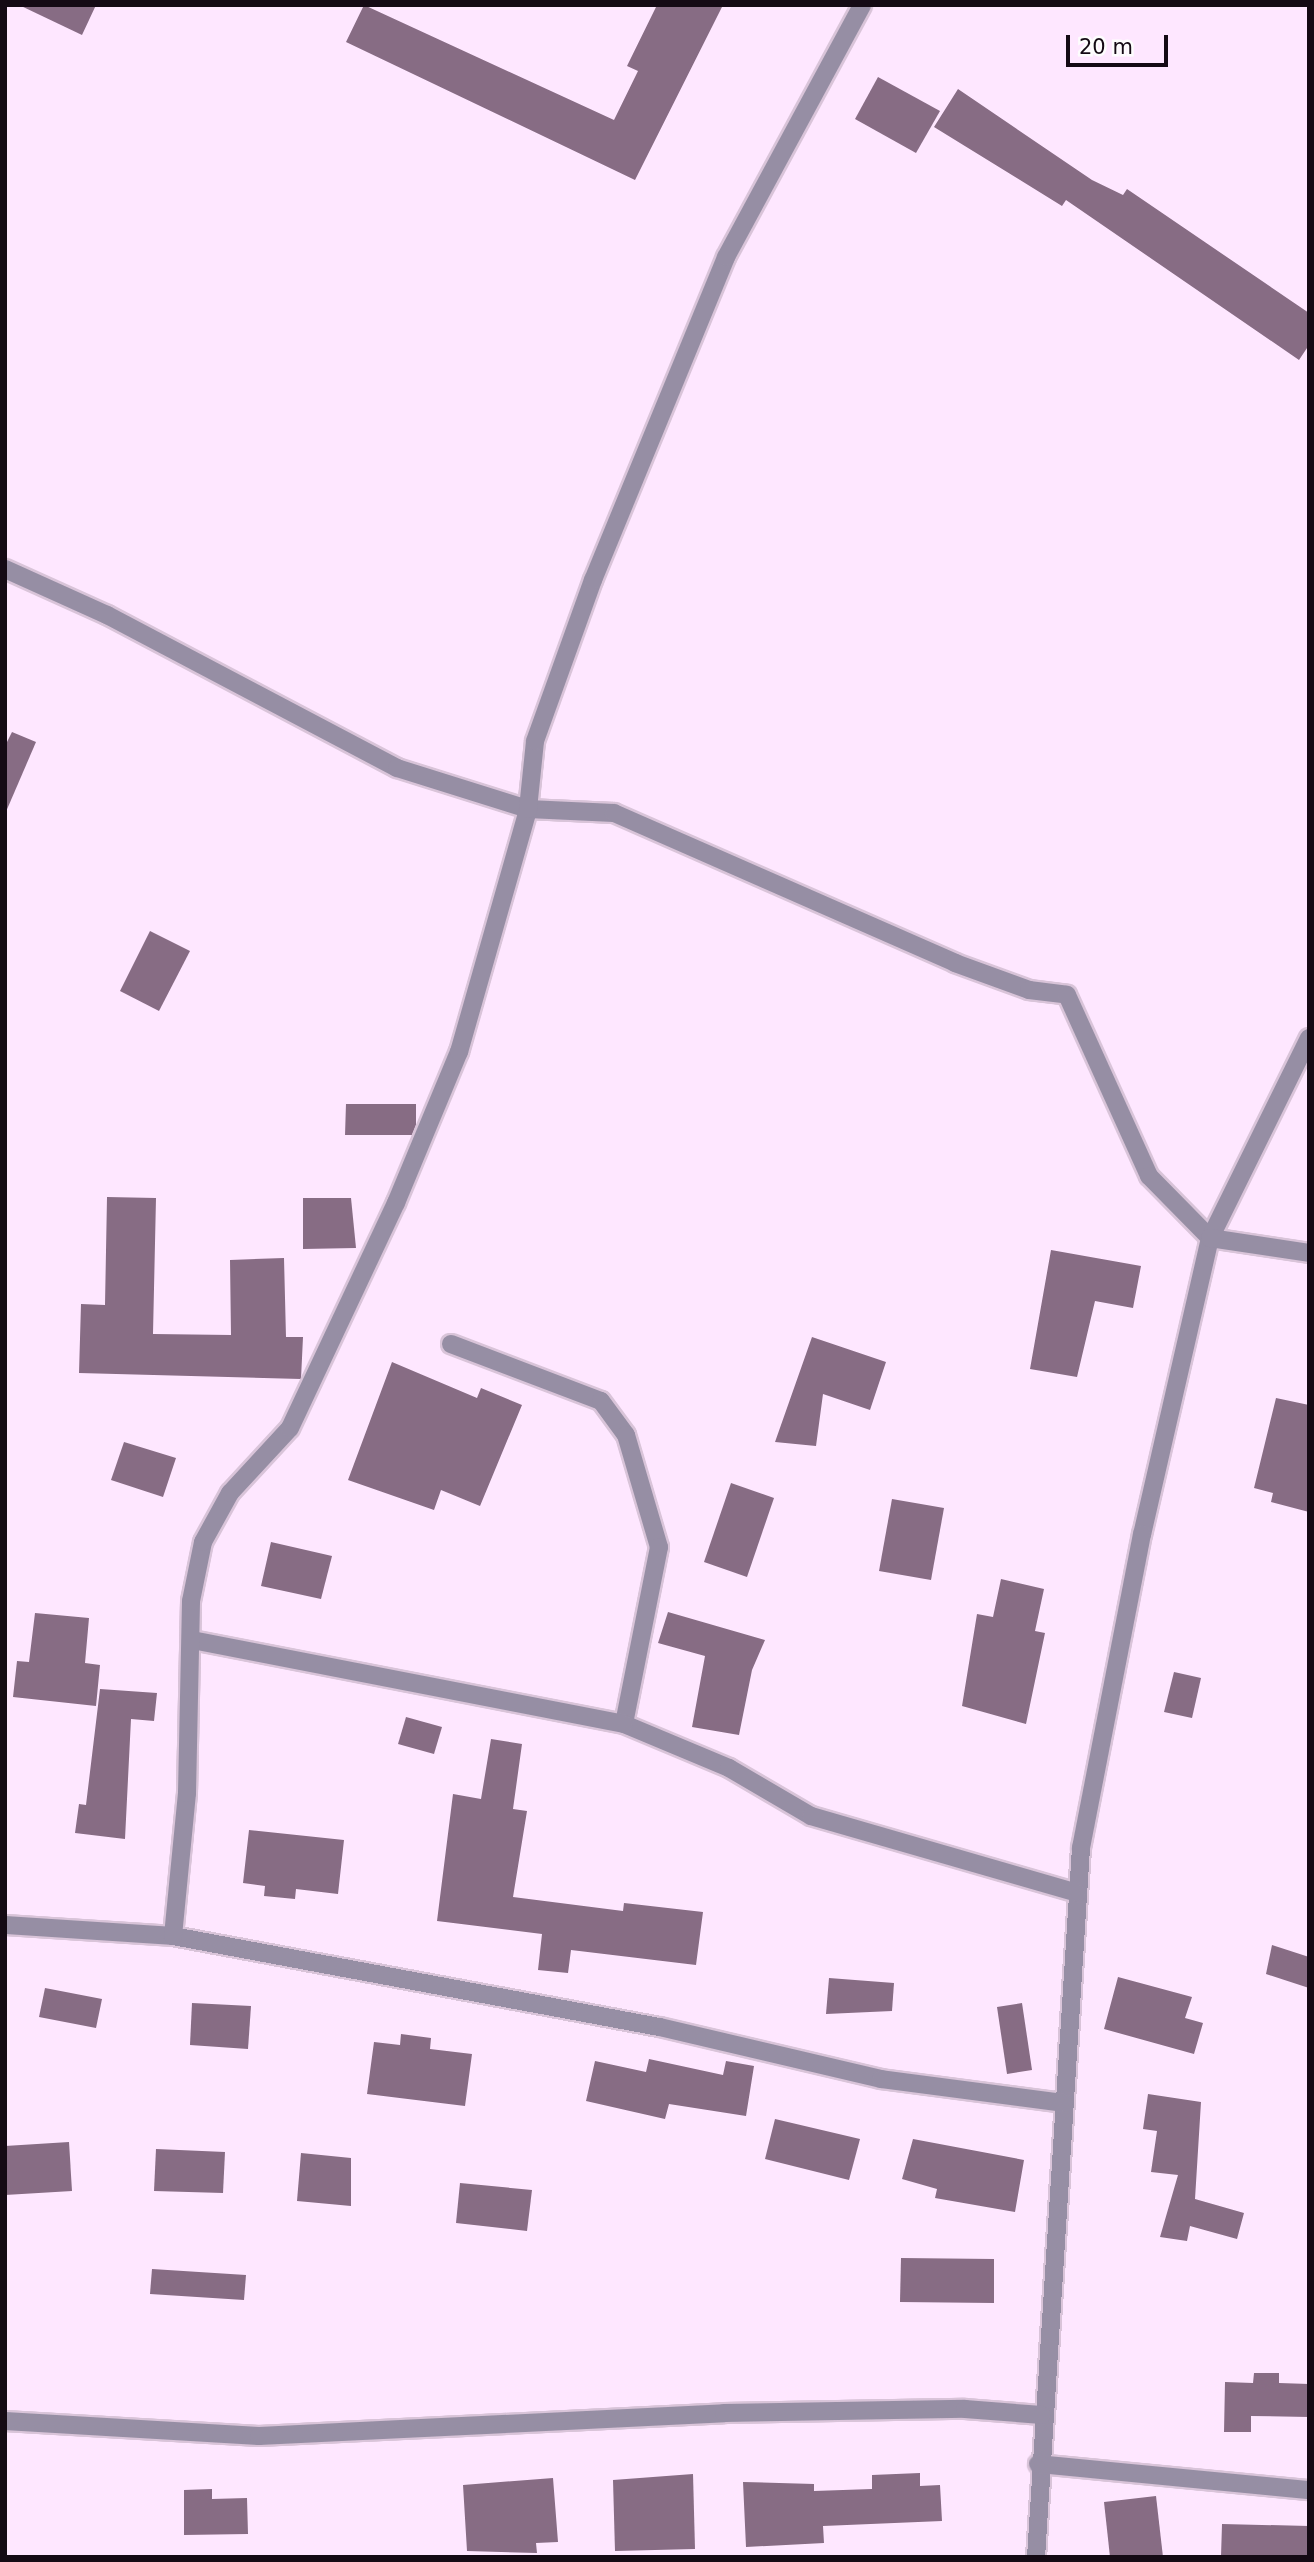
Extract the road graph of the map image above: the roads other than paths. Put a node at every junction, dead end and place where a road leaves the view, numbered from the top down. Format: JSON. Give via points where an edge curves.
{"nodes":[{"id":1,"x":862,"y":5,"type":"edge"},
{"id":2,"x":5,"y":569,"type":"edge"},
{"id":3,"x":528,"y":809,"type":"junction"},
{"id":4,"x":1309,"y":1038,"type":"edge"},
{"id":5,"x":1210,"y":1238,"type":"junction"},
{"id":6,"x":1309,"y":1253,"type":"edge"},
{"id":7,"x":451,"y":1344,"type":"dead end"},
{"id":8,"x":192,"y":1640,"type":"junction"},
{"id":9,"x":624,"y":1724,"type":"junction"},
{"id":10,"x":1077,"y":1893,"type":"junction"},
{"id":11,"x":5,"y":1924,"type":"edge"},
{"id":12,"x":173,"y":1936,"type":"junction"},
{"id":13,"x":1063,"y":2103,"type":"junction"},
{"id":14,"x":1042,"y":2416,"type":"junction"},
{"id":15,"x":5,"y":2421,"type":"edge"},
{"id":16,"x":1038,"y":2463,"type":"junction"},
{"id":17,"x":1309,"y":2490,"type":"edge"},
{"id":18,"x":1036,"y":2557,"type":"edge"}],
"edges":[{"from":1,"to":3,"type":"street","via":[[726,257],[593,580],[539,728]]},
{"from":2,"to":3,"type":"street","via":[[107,615],[397,768]]},
{"from":3,"to":5,"type":"street","via":[[614,813],[955,963],[1029,990],[1068,995],[1149,1175]]},
{"from":3,"to":8,"type":"street","via":[[460,1052],[290,1428],[230,1493],[203,1542],[191,1601]]},
{"from":4,"to":5,"type":"street"},
{"from":5,"to":6,"type":"street"},
{"from":5,"to":10,"type":"street","via":[[1142,1534]]},
{"from":7,"to":9,"type":"street","via":[[601,1401],[626,1435],[659,1546]]},
{"from":8,"to":9,"type":"street"},
{"from":8,"to":12,"type":"street"},
{"from":9,"to":10,"type":"street","via":[[729,1768],[811,1816]]},
{"from":10,"to":13,"type":"street"},
{"from":11,"to":12,"type":"street"},
{"from":12,"to":13,"type":"street","via":[[660,2027],[881,2079]]},
{"from":13,"to":14,"type":"street","via":[[1062,2204]]},
{"from":14,"to":15,"type":"street","via":[[965,2409],[724,2413],[259,2436]]},
{"from":14,"to":16,"type":"street"},
{"from":16,"to":17,"type":"street"},
{"from":16,"to":18,"type":"street"}]}
